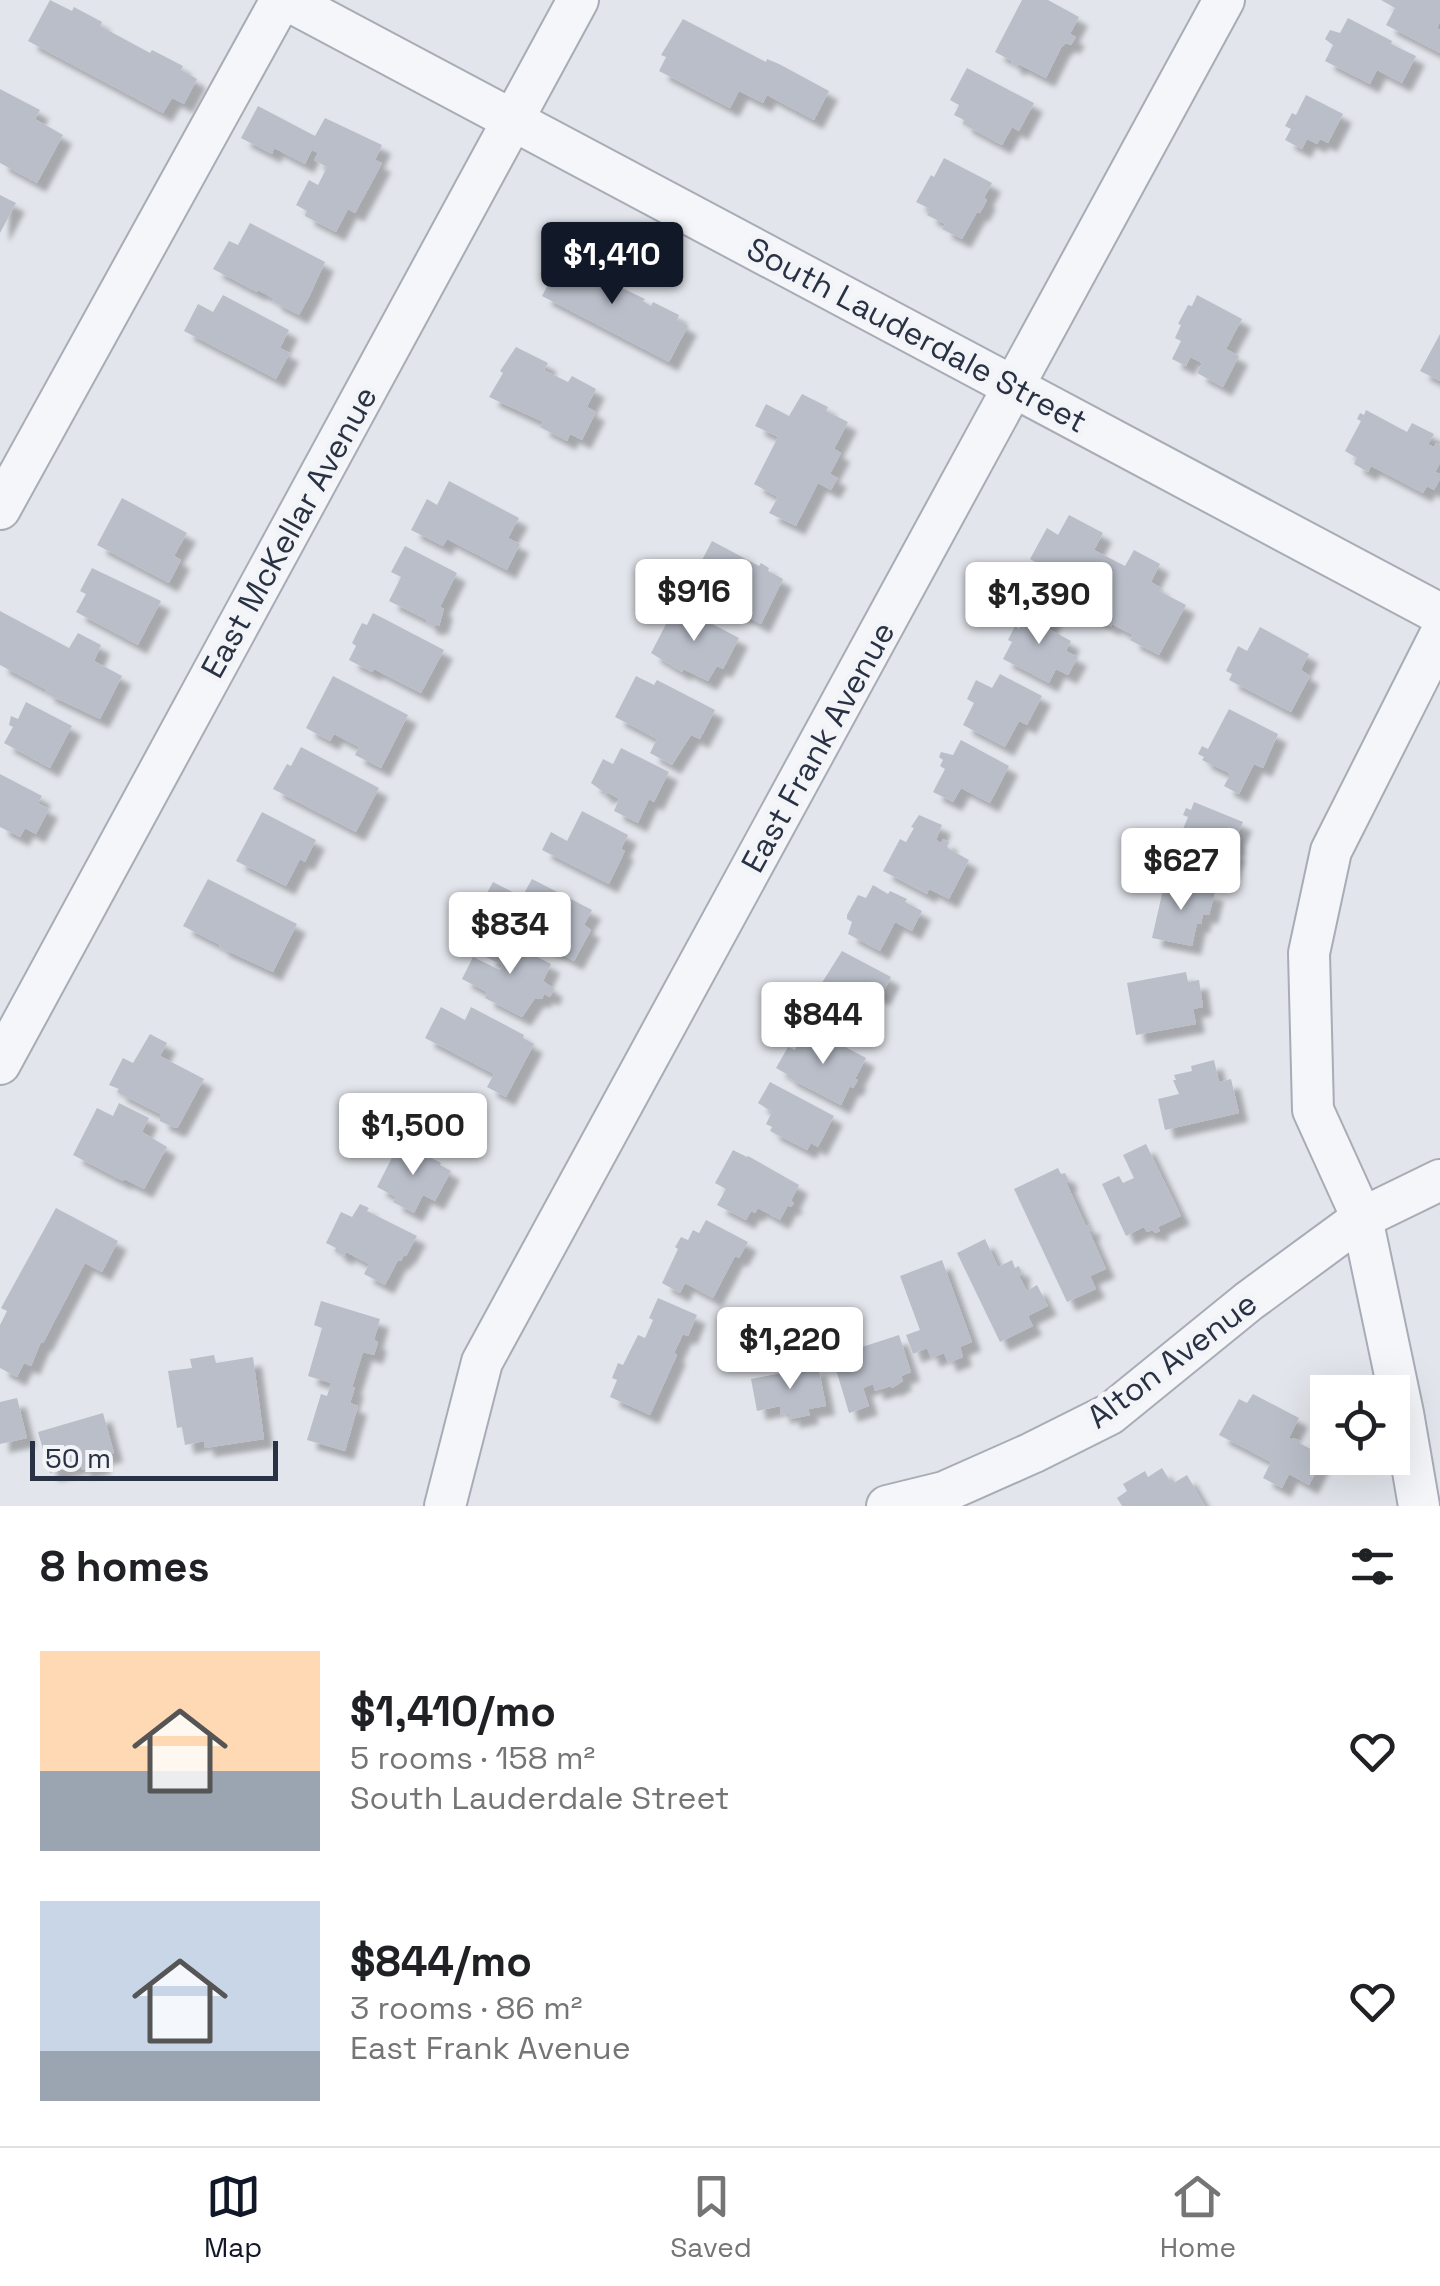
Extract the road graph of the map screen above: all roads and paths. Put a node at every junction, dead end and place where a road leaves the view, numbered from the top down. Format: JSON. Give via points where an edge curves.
{"nodes":[{"id":1,"x":284,"y":0,"type":"edge"},
{"id":2,"x":578,"y":0,"type":"edge"},
{"id":3,"x":1224,"y":0,"type":"edge"},
{"id":4,"x":512,"y":121,"type":"junction"},
{"id":5,"x":1014,"y":387,"type":"junction"},
{"id":6,"x":0,"y":509,"type":"edge"},
{"id":7,"x":1440,"y":614,"type":"edge"},
{"id":8,"x":1440,"y":635,"type":"edge"},
{"id":9,"x":13,"y":1007,"type":"edge"},
{"id":10,"x":0,"y":1064,"type":"edge"},
{"id":11,"x":1440,"y":1180,"type":"edge"},
{"id":12,"x":1362,"y":1218,"type":"junction"},
{"id":13,"x":445,"y":1506,"type":"edge"},
{"id":14,"x":886,"y":1506,"type":"edge"},
{"id":15,"x":1419,"y":1506,"type":"edge"}],
"edges":[{"from":1,"to":4,"type":"street","name":"South Lauderdale Street"},
{"from":1,"to":6,"type":"street"},
{"from":2,"to":4,"type":"street","name":"East McKellar Avenue"},
{"from":3,"to":5,"type":"street","name":"East Frank Avenue"},
{"from":4,"to":5,"type":"street","name":"South Lauderdale Street"},
{"from":4,"to":9,"type":"street","name":"East McKellar Avenue"},
{"from":5,"to":7,"type":"street","name":"South Lauderdale Street"},
{"from":5,"to":13,"type":"street","name":"East Frank Avenue","via":[[482,1362]]},
{"from":8,"to":12,"type":"street","via":[[1332,851],[1309,953],[1313,1110]]},
{"from":9,"to":10,"type":"street","name":"East McKellar Avenue"},
{"from":11,"to":12,"type":"street","name":"Alton Avenue"},
{"from":12,"to":14,"type":"street","name":"Alton Avenue","via":[[1110,1414],[944,1492]]},
{"from":12,"to":15,"type":"street"}]}
